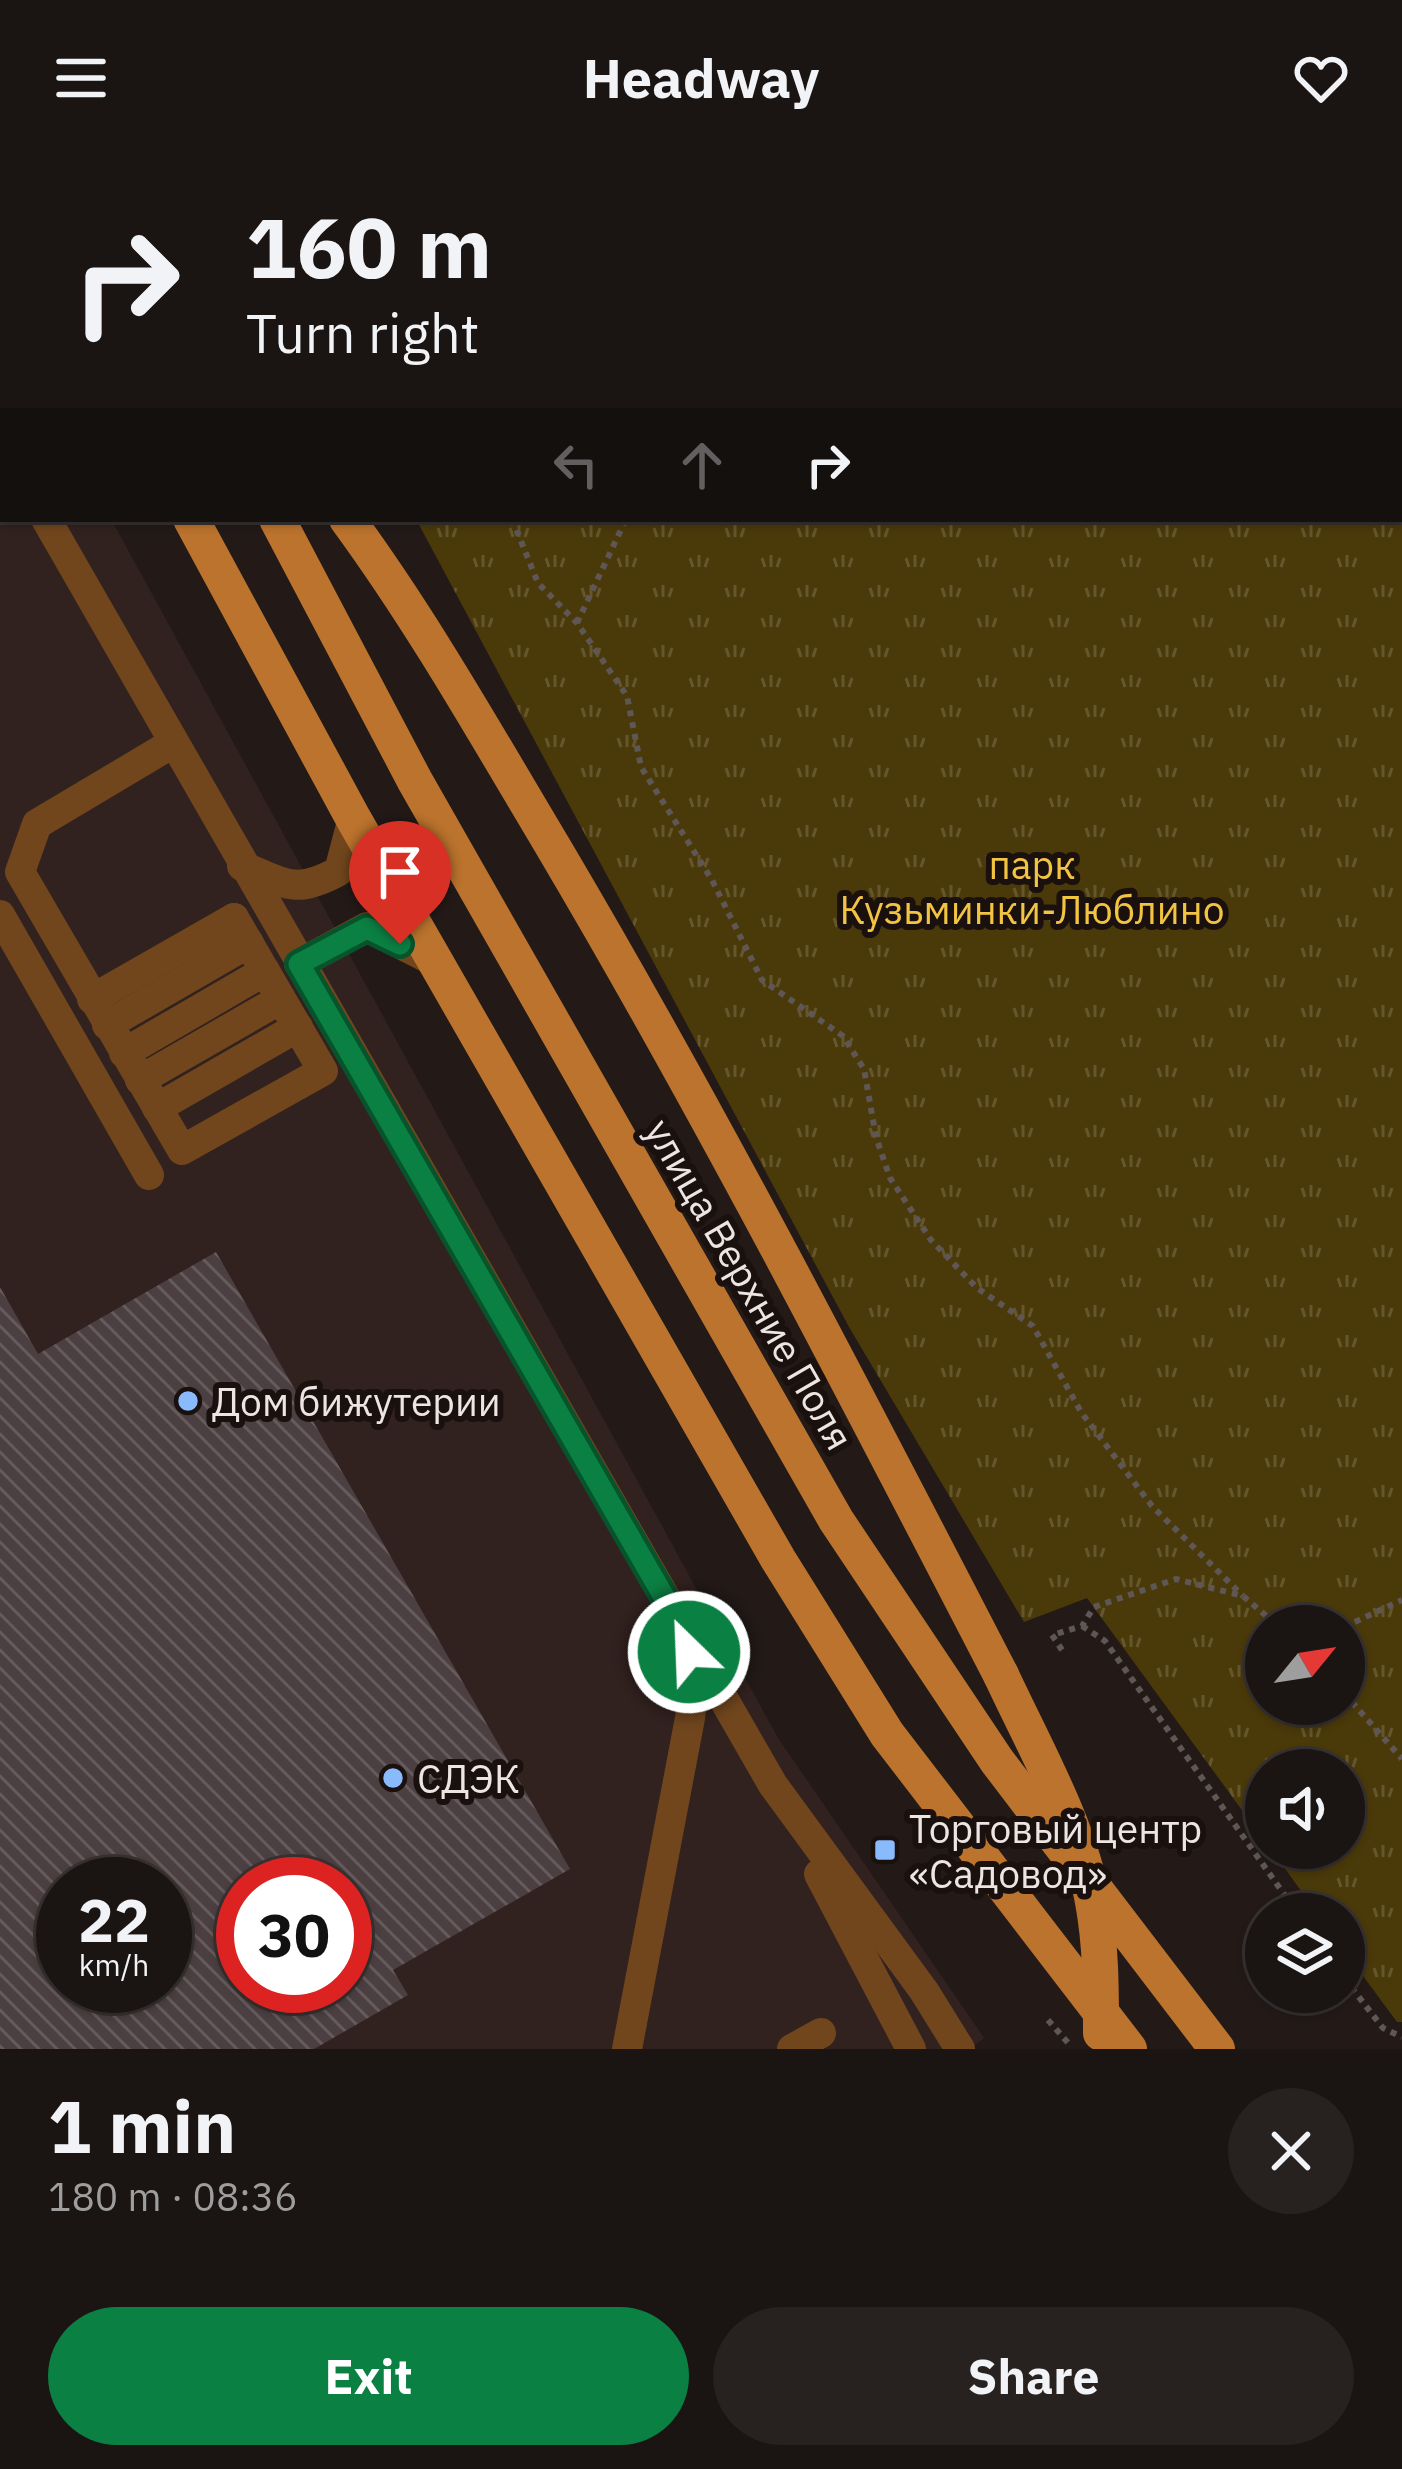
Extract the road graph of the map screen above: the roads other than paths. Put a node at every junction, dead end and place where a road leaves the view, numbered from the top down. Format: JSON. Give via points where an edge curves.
{"nodes":[{"id":1,"x":48,"y":522,"type":"edge"},
{"id":2,"x":193,"y":522,"type":"edge"},
{"id":3,"x":279,"y":522,"type":"edge"},
{"id":4,"x":349,"y":522,"type":"edge"},
{"id":5,"x":173,"y":743,"type":"junction"},
{"id":6,"x":353,"y":818,"type":"junction"},
{"id":7,"x":242,"y":866,"type":"junction"},
{"id":8,"x":0,"y":915,"type":"edge"},
{"id":9,"x":242,"y":930,"type":"junction"},
{"id":10,"x":434,"y":961,"type":"junction"},
{"id":11,"x":299,"y":964,"type":"junction"},
{"id":12,"x":265,"y":971,"type":"junction"},
{"id":13,"x":281,"y":999,"type":"junction"},
{"id":14,"x":99,"y":1012,"type":"junction"},
{"id":15,"x":298,"y":1028,"type":"junction"},
{"id":16,"x":124,"y":1053,"type":"junction"},
{"id":17,"x":140,"y":1081,"type":"junction"},
{"id":18,"x":158,"y":1108,"type":"junction"},
{"id":19,"x":149,"y":1175,"type":"dead end"},
{"id":20,"x":682,"y":1628,"type":"junction"},
{"id":21,"x":773,"y":1786,"type":"junction"},
{"id":22,"x":821,"y":2033,"type":"dead end"},
{"id":23,"x":627,"y":2049,"type":"edge"},
{"id":24,"x":792,"y":2049,"type":"edge"},
{"id":25,"x":911,"y":2049,"type":"edge"},
{"id":26,"x":960,"y":2049,"type":"edge"},
{"id":27,"x":1100,"y":2049,"type":"edge"},
{"id":28,"x":1129,"y":2049,"type":"edge"},
{"id":29,"x":1217,"y":2049,"type":"edge"}],
"edges":[{"from":1,"to":5,"type":"street"},
{"from":2,"to":6,"type":"main road"},
{"from":3,"to":29,"type":"main road","name":"улица Верхние Поля","via":[[415,781],[836,1520],[998,1761]]},
{"from":4,"to":27,"type":"main road","bridge":true,"via":[[417,617],[638,991],[1001,1675],[1093,1898]]},
{"from":5,"to":7,"type":"street"},
{"from":5,"to":14,"type":"street","via":[[37,824],[20,872]]},
{"from":6,"to":7,"type":"street","via":[[339,871],[310,886]]},
{"from":6,"to":10,"type":"main road"},
{"from":7,"to":11,"type":"street"},
{"from":8,"to":19,"type":"street"},
{"from":9,"to":11,"type":"street"},
{"from":9,"to":12,"type":"street"},
{"from":9,"to":14,"type":"street"},
{"from":10,"to":11,"type":"street","via":[[367,928]]},
{"from":10,"to":28,"type":"main road","via":[[874,1715]]},
{"from":11,"to":20,"type":"street"},
{"from":12,"to":13,"type":"street"},
{"from":12,"to":16,"type":"street"},
{"from":13,"to":15,"type":"street"},
{"from":13,"to":17,"type":"street"},
{"from":14,"to":16,"type":"street"},
{"from":15,"to":18,"type":"street"},
{"from":15,"to":18,"type":"street","via":[[323,1071],[182,1150]]},
{"from":16,"to":17,"type":"street"},
{"from":17,"to":18,"type":"street"},
{"from":20,"to":21,"type":"street"},
{"from":20,"to":23,"type":"street","via":[[695,1676]]},
{"from":21,"to":25,"type":"street"},
{"from":21,"to":26,"type":"street"},
{"from":22,"to":24,"type":"street"}]}
